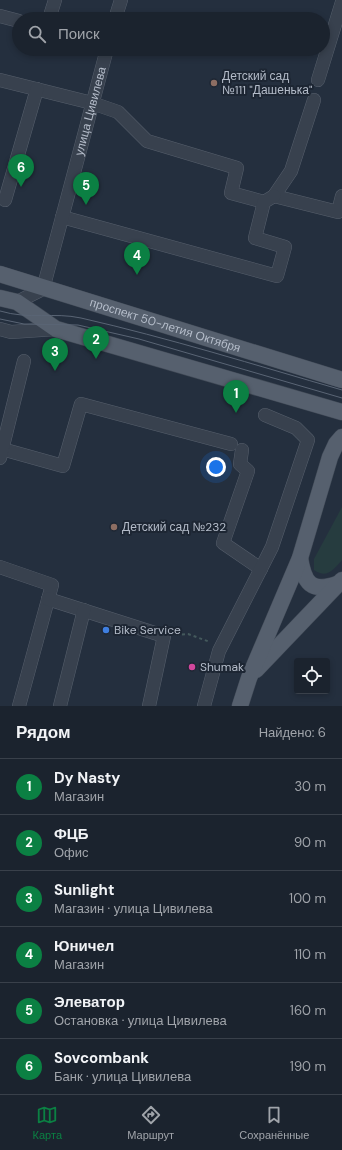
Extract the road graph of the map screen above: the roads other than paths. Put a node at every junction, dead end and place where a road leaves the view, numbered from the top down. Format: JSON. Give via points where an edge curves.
{"nodes":[{"id":1,"x":55,"y":0,"type":"edge"},
{"id":2,"x":121,"y":0,"type":"edge"},
{"id":3,"x":338,"y":0,"type":"edge"},
{"id":4,"x":342,"y":2,"type":"edge"},
{"id":5,"x":51,"y":12,"type":"edge"},
{"id":6,"x":118,"y":12,"type":"edge"},
{"id":7,"x":0,"y":16,"type":"edge"},
{"id":8,"x":12,"y":19,"type":"edge"},
{"id":9,"x":330,"y":41,"type":"edge"},
{"id":10,"x":105,"y":56,"type":"edge"},
{"id":11,"x":325,"y":56,"type":"edge"},
{"id":12,"x":0,"y":80,"type":"edge"},
{"id":13,"x":318,"y":80,"type":"dead end"},
{"id":14,"x":37,"y":90,"type":"junction"},
{"id":15,"x":314,"y":100,"type":"dead end"},
{"id":16,"x":92,"y":103,"type":"junction"},
{"id":17,"x":342,"y":196,"type":"edge"},
{"id":18,"x":269,"y":199,"type":"junction"},
{"id":19,"x":5,"y":200,"type":"dead end"},
{"id":20,"x":62,"y":217,"type":"junction"},
{"id":21,"x":0,"y":274,"type":"edge"},
{"id":22,"x":43,"y":289,"type":"junction"},
{"id":23,"x":0,"y":298,"type":"edge"},
{"id":24,"x":17,"y":302,"type":"junction"},
{"id":25,"x":0,"y":329,"type":"edge"},
{"id":26,"x":56,"y":329,"type":"junction"},
{"id":27,"x":24,"y":361,"type":"dead end"},
{"id":28,"x":338,"y":376,"type":"edge"},
{"id":29,"x":336,"y":410,"type":"edge"},
{"id":30,"x":264,"y":416,"type":"dead end"},
{"id":31,"x":342,"y":436,"type":"edge"},
{"id":32,"x":1,"y":454,"type":"edge"},
{"id":33,"x":300,"y":558,"type":"junction"},
{"id":34,"x":0,"y":567,"type":"edge"},
{"id":35,"x":261,"y":569,"type":"junction"},
{"id":36,"x":340,"y":582,"type":"edge"},
{"id":37,"x":48,"y":599,"type":"junction"},
{"id":38,"x":84,"y":610,"type":"junction"},
{"id":39,"x":249,"y":678,"type":"junction"},
{"id":40,"x":19,"y":706,"type":"edge"},
{"id":41,"x":60,"y":706,"type":"edge"},
{"id":42,"x":149,"y":706,"type":"edge"},
{"id":43,"x":204,"y":706,"type":"edge"},
{"id":44,"x":240,"y":706,"type":"edge"}],
"edges":[{"from":1,"to":5,"type":"street"},
{"from":2,"to":6,"type":"street"},
{"from":3,"to":4,"type":"street"},
{"from":4,"to":9,"type":"street"},
{"from":7,"to":8,"type":"street"},
{"from":10,"to":16,"type":"street","name":"улица Цивилева"},
{"from":11,"to":13,"type":"street"},
{"from":12,"to":14,"type":"street"},
{"from":14,"to":16,"type":"street"},
{"from":14,"to":19,"type":"street"},
{"from":15,"to":18,"type":"street","via":[[292,171]]},
{"from":16,"to":18,"type":"street","via":[[118,112],[147,141],[237,168],[231,193]]},
{"from":16,"to":20,"type":"street","name":"улица Цивилева"},
{"from":17,"to":18,"type":"street","via":[[338,212]]},
{"from":18,"to":20,"type":"street","via":[[255,238],[285,247],[277,276]]},
{"from":20,"to":22,"type":"street","name":"улица Цивилева"},
{"from":21,"to":22,"type":"main road","name":"проспект 50-летия Октября"},
{"from":22,"to":24,"type":"street"},
{"from":22,"to":28,"type":"main road","name":"проспект 50-летия Октября"},
{"from":23,"to":24,"type":"main road"},
{"from":24,"to":26,"type":"main road"},
{"from":25,"to":26,"type":"street","via":[[11,332]]},
{"from":26,"to":29,"type":"main road"},
{"from":27,"to":32,"type":"street"},
{"from":30,"to":35,"type":"street","via":[[296,428],[308,440],[272,547]]},
{"from":31,"to":33,"type":"main road","via":[[330,457]]},
{"from":32,"to":35,"type":"street","via":[[63,466],[81,404],[237,447],[240,464],[248,471],[223,542]]},
{"from":33,"to":36,"type":"main road","via":[[302,573],[308,582],[316,587],[324,588]]},
{"from":33,"to":39,"type":"main road"},
{"from":34,"to":37,"type":"street","via":[[52,585]]},
{"from":35,"to":43,"type":"street","via":[[222,646]]},
{"from":36,"to":39,"type":"main road"},
{"from":37,"to":38,"type":"street"},
{"from":37,"to":40,"type":"street"},
{"from":38,"to":41,"type":"street"},
{"from":38,"to":42,"type":"street","via":[[164,636]]},
{"from":39,"to":44,"type":"main road"}]}
